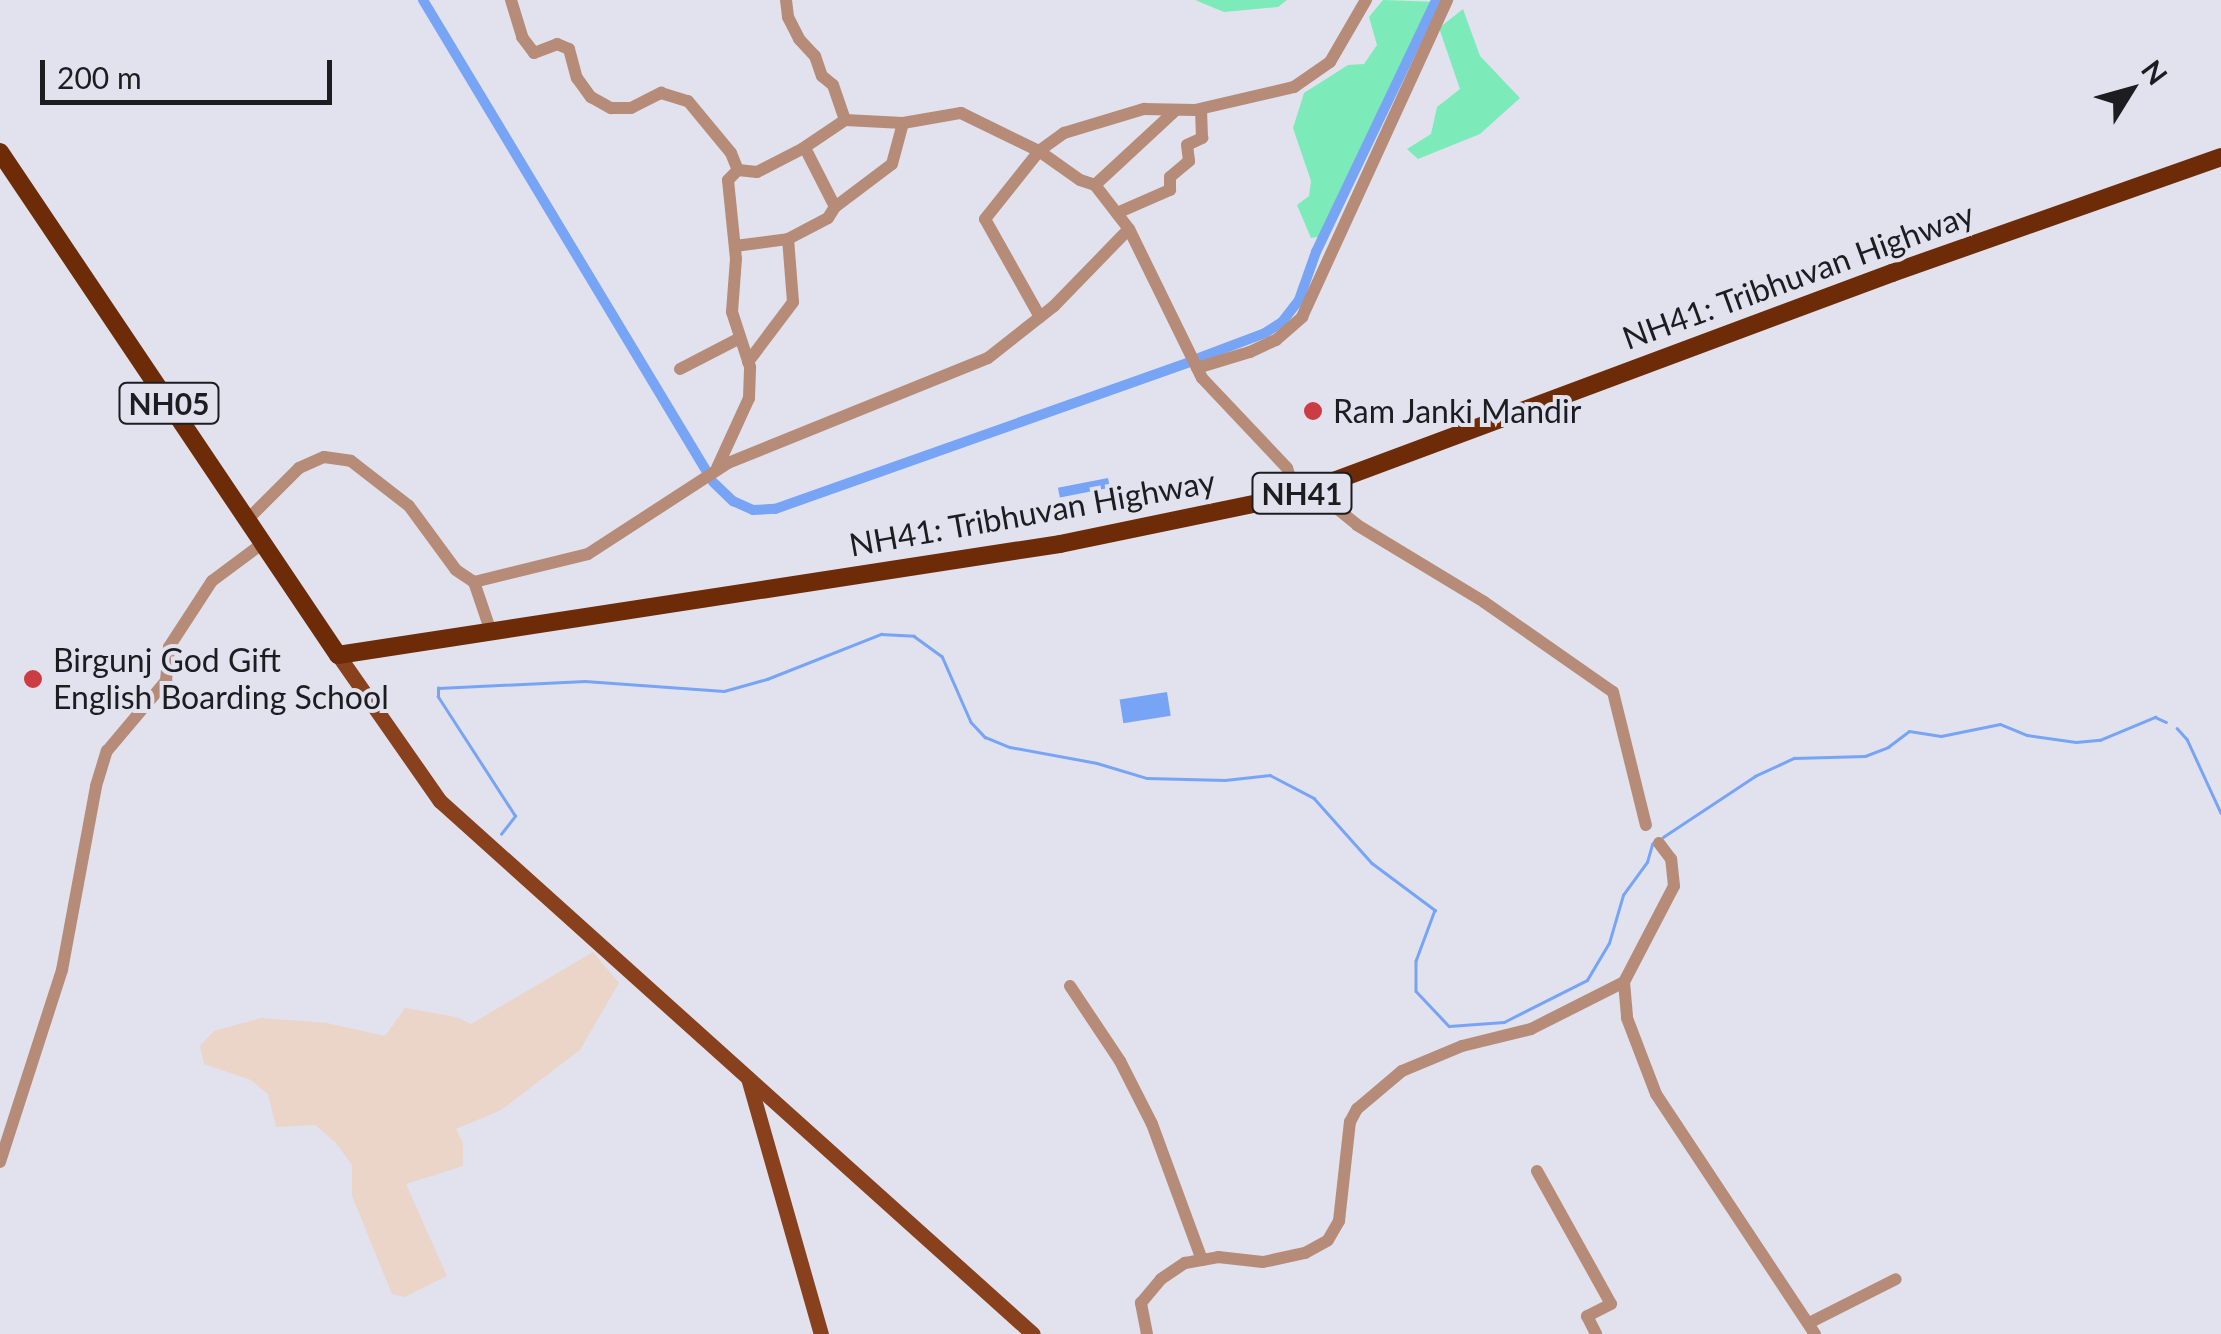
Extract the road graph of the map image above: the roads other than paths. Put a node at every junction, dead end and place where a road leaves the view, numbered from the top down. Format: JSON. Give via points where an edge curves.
{"nodes":[{"id":1,"x":511,"y":0,"type":"edge"},
{"id":2,"x":786,"y":0,"type":"edge"},
{"id":3,"x":1366,"y":0,"type":"edge"},
{"id":4,"x":1447,"y":0,"type":"edge"},
{"id":5,"x":1201,"y":109,"type":"junction"},
{"id":6,"x":1175,"y":111,"type":"junction"},
{"id":7,"x":845,"y":120,"type":"junction"},
{"id":8,"x":902,"y":123,"type":"junction"},
{"id":9,"x":805,"y":148,"type":"junction"},
{"id":10,"x":1039,"y":150,"type":"junction"},
{"id":11,"x":0,"y":152,"type":"edge"},
{"id":12,"x":2221,"y":158,"type":"edge"},
{"id":13,"x":738,"y":170,"type":"junction"},
{"id":14,"x":1096,"y":185,"type":"junction"},
{"id":15,"x":836,"y":207,"type":"junction"},
{"id":16,"x":1117,"y":213,"type":"junction"},
{"id":17,"x":1129,"y":229,"type":"junction"},
{"id":18,"x":788,"y":239,"type":"junction"},
{"id":19,"x":735,"y":246,"type":"junction"},
{"id":20,"x":1040,"y":317,"type":"junction"},
{"id":21,"x":738,"y":339,"type":"junction"},
{"id":22,"x":748,"y":362,"type":"junction"},
{"id":23,"x":1197,"y":368,"type":"junction"},
{"id":24,"x":680,"y":369,"type":"dead end"},
{"id":25,"x":717,"y":468,"type":"junction"},
{"id":26,"x":1319,"y":487,"type":"junction"},
{"id":27,"x":1296,"y":494,"type":"junction"},
{"id":28,"x":248,"y":520,"type":"junction"},
{"id":29,"x":263,"y":543,"type":"junction"},
{"id":30,"x":474,"y":582,"type":"junction"},
{"id":31,"x":490,"y":630,"type":"junction"},
{"id":32,"x":338,"y":655,"type":"junction"},
{"id":33,"x":1646,"y":826,"type":"dead end"},
{"id":34,"x":1660,"y":843,"type":"dead end"},
{"id":35,"x":1624,"y":982,"type":"junction"},
{"id":36,"x":1070,"y":986,"type":"dead end"},
{"id":37,"x":747,"y":1077,"type":"junction"},
{"id":38,"x":0,"y":1162,"type":"edge"},
{"id":39,"x":1538,"y":1170,"type":"dead end"},
{"id":40,"x":1202,"y":1260,"type":"junction"},
{"id":41,"x":1896,"y":1279,"type":"dead end"},
{"id":42,"x":1812,"y":1329,"type":"edge"},
{"id":43,"x":821,"y":1334,"type":"edge"},
{"id":44,"x":1033,"y":1334,"type":"edge"},
{"id":45,"x":1147,"y":1334,"type":"edge"},
{"id":46,"x":1596,"y":1334,"type":"edge"}],
"edges":[{"from":1,"to":13,"type":"street","via":[[534,53],[557,44],[569,49],[577,78],[592,97],[611,108],[631,108],[661,93],[688,101]]},
{"from":2,"to":7,"type":"street","via":[[799,39],[833,85]]},
{"from":3,"to":5,"type":"street","via":[[1330,62],[1294,87]]},
{"from":4,"to":23,"type":"street","via":[[1302,317],[1276,340]]},
{"from":5,"to":6,"type":"street"},
{"from":5,"to":16,"type":"street","via":[[1202,138],[1187,145],[1189,162],[1170,177],[1170,190]]},
{"from":6,"to":10,"type":"street","via":[[1144,109],[1097,121]]},
{"from":6,"to":14,"type":"street"},
{"from":7,"to":8,"type":"street"},
{"from":7,"to":9,"type":"street"},
{"from":8,"to":10,"type":"street","via":[[961,113]]},
{"from":8,"to":15,"type":"street","via":[[892,164]]},
{"from":9,"to":13,"type":"street","via":[[757,172]]},
{"from":9,"to":15,"type":"street"},
{"from":10,"to":14,"type":"street"},
{"from":10,"to":20,"type":"street","via":[[984,220]]},
{"from":11,"to":28,"type":"highway","number":"NH05"},
{"from":12,"to":26,"type":"highway","name":"NH41: Tribhuvan Highway","number":"NH41"},
{"from":13,"to":19,"type":"street","via":[[728,180]]},
{"from":14,"to":16,"type":"street"},
{"from":15,"to":18,"type":"street"},
{"from":16,"to":17,"type":"street"},
{"from":17,"to":20,"type":"street"},
{"from":17,"to":23,"type":"street"},
{"from":18,"to":19,"type":"street"},
{"from":18,"to":22,"type":"street","via":[[792,302]]},
{"from":19,"to":21,"type":"street","via":[[732,312]]},
{"from":20,"to":25,"type":"street","via":[[988,358]]},
{"from":21,"to":22,"type":"street"},
{"from":21,"to":24,"type":"street"},
{"from":22,"to":25,"type":"street","via":[[749,398]]},
{"from":23,"to":27,"type":"street","via":[[1287,468]]},
{"from":25,"to":30,"type":"street","via":[[588,554]]},
{"from":26,"to":27,"type":"highway","name":"NH41: Tribhuvan Highway","number":"NH41"},
{"from":26,"to":33,"type":"street","via":[[1356,525],[1484,602],[1613,692]]},
{"from":27,"to":31,"type":"highway","name":"NH41: Tribhuvan Highway","number":"NH41","via":[[1060,544]]},
{"from":28,"to":29,"type":"highway","number":"NH05"},
{"from":28,"to":30,"type":"street","via":[[299,468],[324,457],[350,461],[408,506],[456,570]]},
{"from":29,"to":32,"type":"highway","number":"NH05"},
{"from":29,"to":38,"type":"street","via":[[212,581],[169,648],[166,680],[106,751],[62,970]]},
{"from":30,"to":31,"type":"street"},
{"from":31,"to":32,"type":"highway","name":"NH41: Tribhuvan Highway","number":"NH41"},
{"from":32,"to":37,"type":"main road","number":"NH05","via":[[440,802]]},
{"from":34,"to":35,"type":"street","via":[[1671,860],[1674,886]]},
{"from":35,"to":40,"type":"street","via":[[1531,1029],[1421,1062],[1357,1108],[1339,1221],[1328,1240],[1262,1262]]},
{"from":35,"to":42,"type":"street","via":[[1627,1018],[1656,1094]]},
{"from":36,"to":40,"type":"street","via":[[1152,1124]]},
{"from":37,"to":43,"type":"main road"},
{"from":37,"to":44,"type":"main road","number":"NH05"},
{"from":39,"to":46,"type":"street","via":[[1611,1304],[1587,1316]]},
{"from":40,"to":45,"type":"street","via":[[1161,1279],[1142,1304]]},
{"from":41,"to":42,"type":"street"}]}
